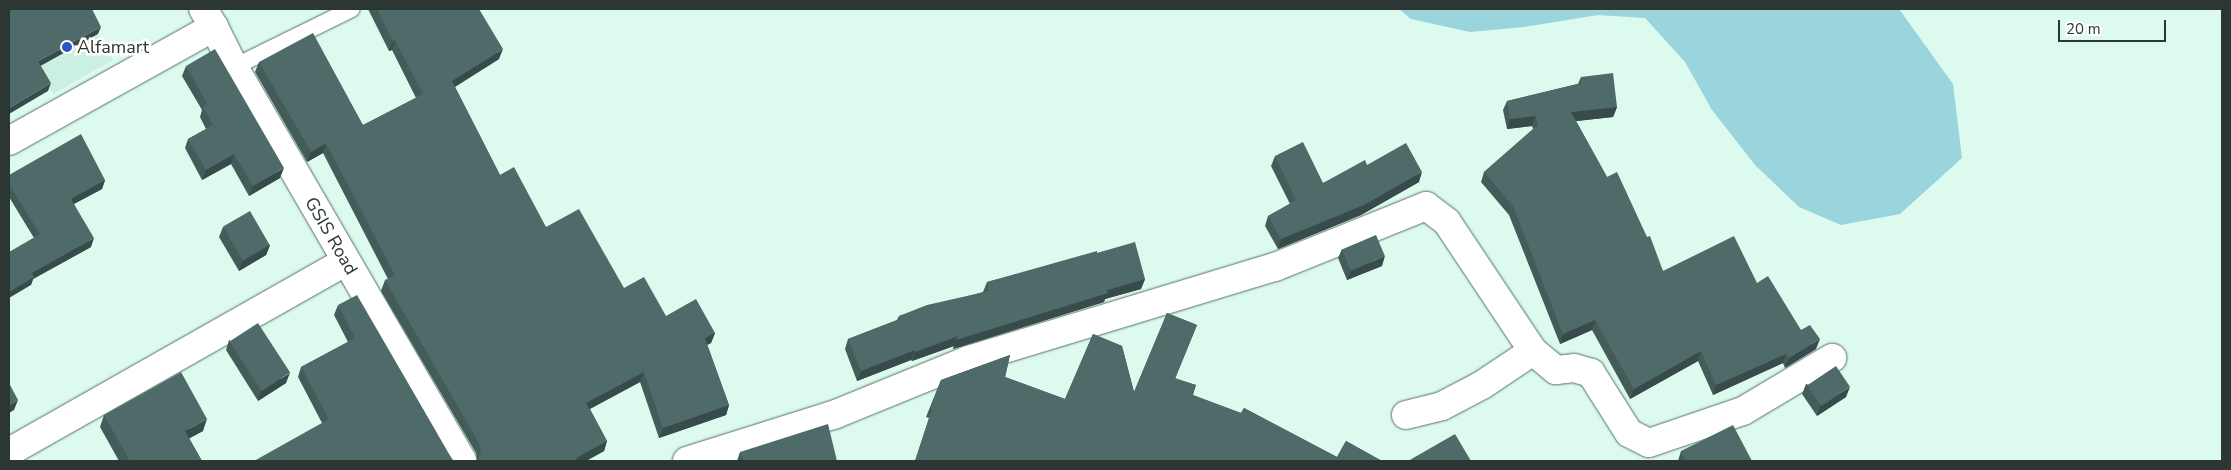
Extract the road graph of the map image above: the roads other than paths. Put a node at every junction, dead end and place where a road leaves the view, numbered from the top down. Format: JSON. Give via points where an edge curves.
{"nodes":[{"id":1,"x":352,"y":9,"type":"edge"},
{"id":2,"x":208,"y":18,"type":"edge"},
{"id":3,"x":234,"y":67,"type":"junction"},
{"id":4,"x":9,"y":141,"type":"edge"},
{"id":5,"x":346,"y":260,"type":"junction"},
{"id":6,"x":1533,"y":351,"type":"junction"},
{"id":7,"x":1832,"y":358,"type":"dead end"},
{"id":8,"x":1406,"y":415,"type":"dead end"},
{"id":9,"x":9,"y":452,"type":"edge"},
{"id":10,"x":462,"y":461,"type":"edge"},
{"id":11,"x":687,"y":461,"type":"edge"}],
"edges":[{"from":1,"to":3,"type":"lane"},
{"from":2,"to":3,"type":"street","name":"GSIS Road"},
{"from":2,"to":4,"type":"street"},
{"from":3,"to":5,"type":"street","name":"GSIS Road"},
{"from":5,"to":9,"type":"street"},
{"from":5,"to":10,"type":"street","name":"GSIS Road"},
{"from":6,"to":7,"type":"street","via":[[1556,370],[1574,368],[1590,374],[1629,433],[1649,443],[1742,411]]},
{"from":6,"to":8,"type":"street","via":[[1482,385],[1442,406]]},
{"from":6,"to":11,"type":"street","via":[[1447,222],[1426,206],[1275,267],[968,360],[836,414]]}]}
